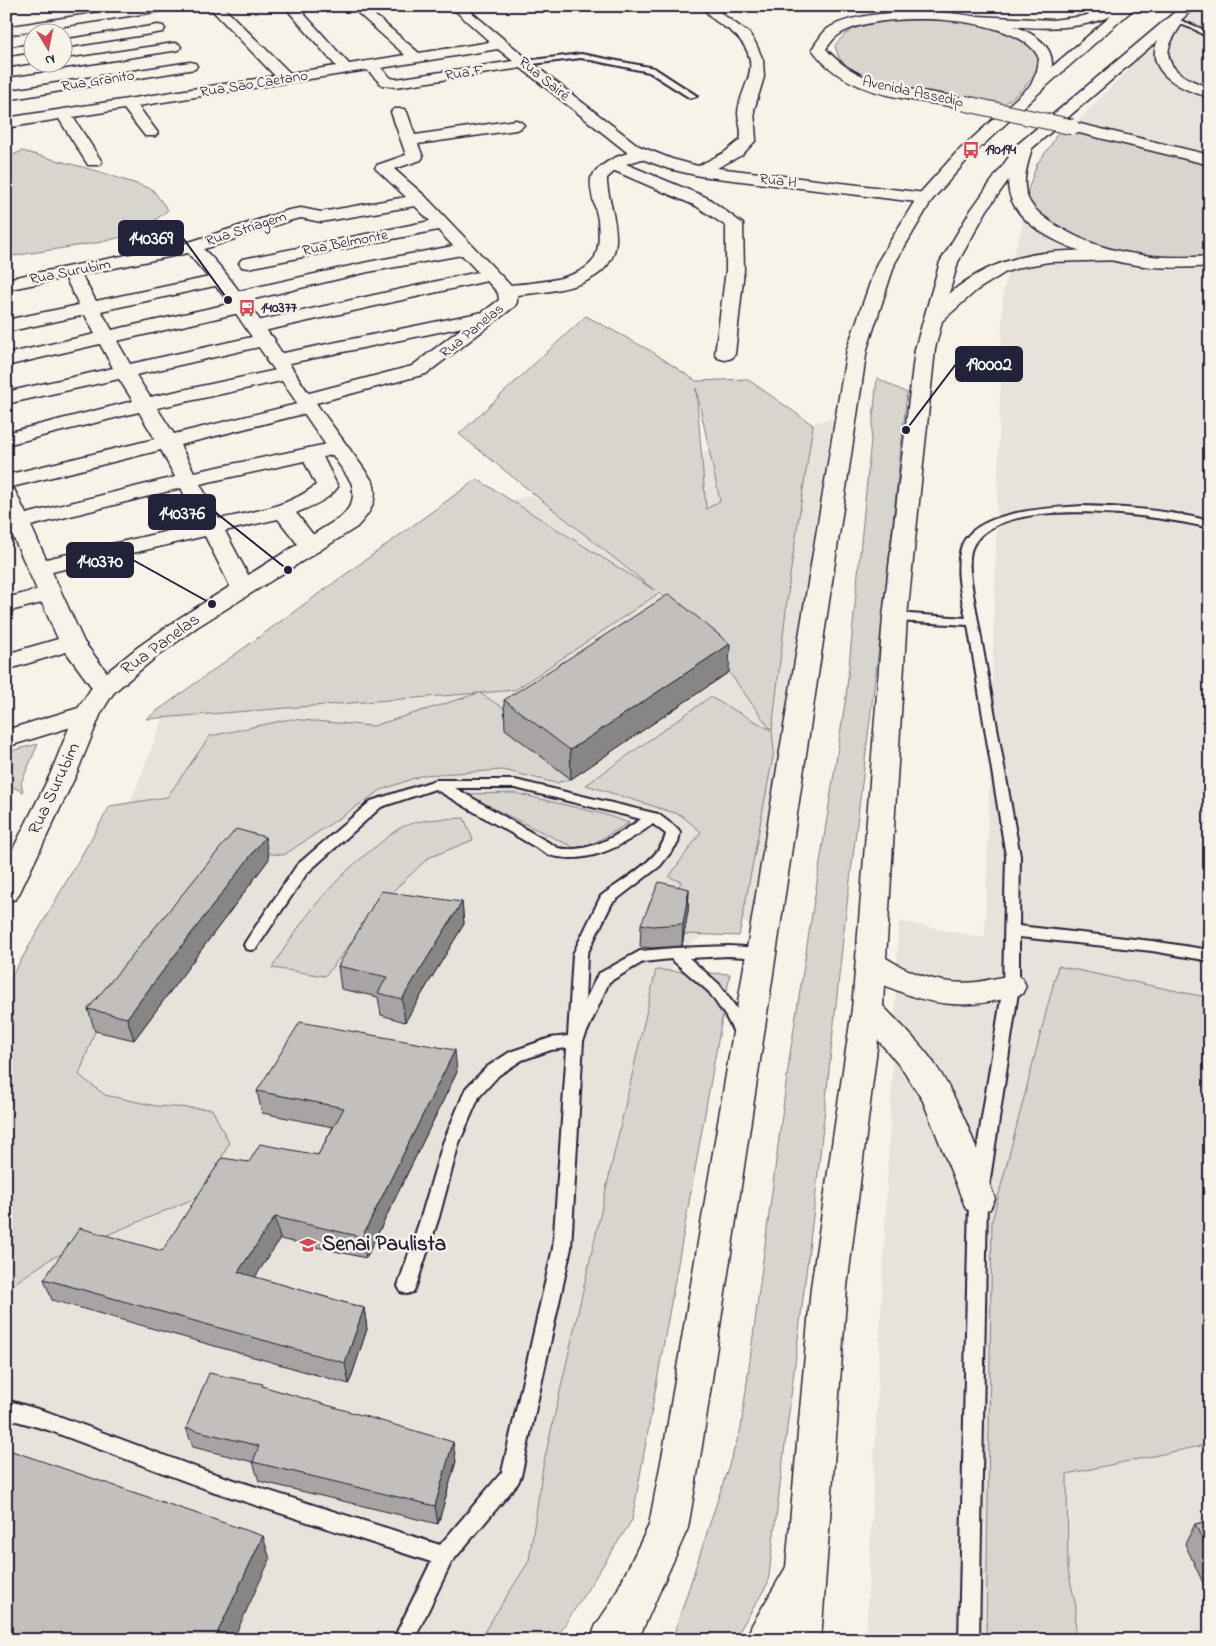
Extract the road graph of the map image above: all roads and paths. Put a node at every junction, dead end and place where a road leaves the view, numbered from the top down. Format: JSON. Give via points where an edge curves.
{"nodes":[{"id":1,"x":61,"y":6,"type":"edge"},
{"id":2,"x":168,"y":6,"type":"edge"},
{"id":3,"x":214,"y":6,"type":"edge"},
{"id":4,"x":290,"y":6,"type":"edge"},
{"id":5,"x":356,"y":6,"type":"edge"},
{"id":6,"x":456,"y":6,"type":"edge"},
{"id":7,"x":710,"y":6,"type":"edge"},
{"id":8,"x":1122,"y":6,"type":"edge"},
{"id":9,"x":1131,"y":6,"type":"edge"},
{"id":10,"x":141,"y":10,"type":"junction"},
{"id":11,"x":1182,"y":14,"type":"edge"},
{"id":12,"x":983,"y":19,"type":"junction"},
{"id":13,"x":74,"y":20,"type":"junction"},
{"id":14,"x":158,"y":29,"type":"junction"},
{"id":15,"x":6,"y":31,"type":"edge"},
{"id":16,"x":1210,"y":37,"type":"edge"},
{"id":17,"x":72,"y":42,"type":"edge"},
{"id":18,"x":501,"y":44,"type":"junction"},
{"id":19,"x":174,"y":47,"type":"junction"},
{"id":20,"x":22,"y":50,"type":"edge"},
{"id":21,"x":6,"y":52,"type":"edge"},
{"id":22,"x":420,"y":56,"type":"junction"},
{"id":23,"x":525,"y":63,"type":"junction"},
{"id":24,"x":370,"y":65,"type":"junction"},
{"id":25,"x":190,"y":66,"type":"junction"},
{"id":26,"x":346,"y":69,"type":"junction"},
{"id":27,"x":6,"y":73,"type":"edge"},
{"id":28,"x":454,"y":75,"type":"junction"},
{"id":29,"x":287,"y":78,"type":"junction"},
{"id":30,"x":1037,"y":87,"type":"junction"},
{"id":31,"x":211,"y":91,"type":"junction"},
{"id":32,"x":1210,"y":93,"type":"edge"},
{"id":33,"x":6,"y":96,"type":"edge"},
{"id":34,"x":693,"y":96,"type":"dead end"},
{"id":35,"x":128,"y":104,"type":"junction"},
{"id":36,"x":399,"y":112,"type":"dead end"},
{"id":37,"x":63,"y":114,"type":"junction"},
{"id":38,"x":6,"y":124,"type":"edge"},
{"id":39,"x":516,"y":125,"type":"dead end"},
{"id":40,"x":150,"y":133,"type":"dead end"},
{"id":41,"x":410,"y":140,"type":"junction"},
{"id":42,"x":1144,"y":143,"type":"junction"},
{"id":43,"x":1210,"y":146,"type":"edge"},
{"id":44,"x":1024,"y":147,"type":"junction"},
{"id":45,"x":638,"y":151,"type":"junction"},
{"id":46,"x":1210,"y":160,"type":"edge"},
{"id":47,"x":94,"y":162,"type":"dead end"},
{"id":48,"x":614,"y":165,"type":"junction"},
{"id":49,"x":700,"y":172,"type":"junction"},
{"id":50,"x":925,"y":198,"type":"junction"},
{"id":51,"x":419,"y":200,"type":"junction"},
{"id":52,"x":322,"y":217,"type":"junction"},
{"id":53,"x":441,"y":224,"type":"junction"},
{"id":54,"x":227,"y":236,"type":"junction"},
{"id":55,"x":345,"y":242,"type":"junction"},
{"id":56,"x":192,"y":247,"type":"junction"},
{"id":57,"x":466,"y":249,"type":"junction"},
{"id":58,"x":1116,"y":256,"type":"junction"},
{"id":59,"x":1210,"y":261,"type":"edge"},
{"id":60,"x":248,"y":263,"type":"junction"},
{"id":61,"x":368,"y":267,"type":"junction"},
{"id":62,"x":72,"y":273,"type":"junction"},
{"id":63,"x":491,"y":275,"type":"junction"},
{"id":64,"x":220,"y":280,"type":"junction"},
{"id":65,"x":6,"y":285,"type":"edge"},
{"id":66,"x":267,"y":289,"type":"junction"},
{"id":67,"x":506,"y":291,"type":"junction"},
{"id":68,"x":395,"y":295,"type":"junction"},
{"id":69,"x":238,"y":302,"type":"junction"},
{"id":70,"x":91,"y":307,"type":"junction"},
{"id":71,"x":490,"y":316,"type":"junction"},
{"id":72,"x":932,"y":320,"type":"junction"},
{"id":73,"x":6,"y":326,"type":"edge"},
{"id":74,"x":260,"y":333,"type":"junction"},
{"id":75,"x":306,"y":334,"type":"junction"},
{"id":76,"x":108,"y":338,"type":"junction"},
{"id":77,"x":725,"y":354,"type":"dead end"},
{"id":78,"x":6,"y":360,"type":"edge"},
{"id":79,"x":281,"y":367,"type":"junction"},
{"id":80,"x":124,"y":371,"type":"junction"},
{"id":81,"x":349,"y":388,"type":"junction"},
{"id":82,"x":6,"y":398,"type":"edge"},
{"id":83,"x":307,"y":403,"type":"junction"},
{"id":84,"x":145,"y":404,"type":"junction"},
{"id":85,"x":6,"y":439,"type":"edge"},
{"id":86,"x":168,"y":442,"type":"junction"},
{"id":87,"x":337,"y":448,"type":"junction"},
{"id":88,"x":310,"y":454,"type":"junction"},
{"id":89,"x":187,"y":480,"type":"junction"},
{"id":90,"x":6,"y":482,"type":"edge"},
{"id":91,"x":6,"y":495,"type":"edge"},
{"id":92,"x":283,"y":511,"type":"junction"},
{"id":93,"x":1210,"y":525,"type":"edge"},
{"id":94,"x":212,"y":527,"type":"junction"},
{"id":95,"x":17,"y":539,"type":"edge"},
{"id":96,"x":311,"y":546,"type":"junction"},
{"id":97,"x":38,"y":568,"type":"junction"},
{"id":98,"x":243,"y":588,"type":"junction"},
{"id":99,"x":49,"y":594,"type":"junction"},
{"id":100,"x":6,"y":605,"type":"edge"},
{"id":101,"x":895,"y":616,"type":"junction"},
{"id":102,"x":973,"y":622,"type":"junction"},
{"id":103,"x":72,"y":643,"type":"junction"},
{"id":104,"x":6,"y":662,"type":"edge"},
{"id":105,"x":105,"y":687,"type":"junction"},
{"id":106,"x":88,"y":713,"type":"junction"},
{"id":107,"x":6,"y":740,"type":"edge"},
{"id":108,"x":436,"y":784,"type":"junction"},
{"id":109,"x":653,"y":817,"type":"junction"},
{"id":110,"x":6,"y":892,"type":"edge"},
{"id":111,"x":1012,"y":931,"type":"junction"},
{"id":112,"x":251,"y":944,"type":"dead end"},
{"id":113,"x":674,"y":953,"type":"junction"},
{"id":114,"x":762,"y":953,"type":"junction"},
{"id":115,"x":1210,"y":956,"type":"edge"},
{"id":116,"x":870,"y":963,"type":"junction"},
{"id":117,"x":1012,"y":986,"type":"junction"},
{"id":118,"x":867,"y":1009,"type":"junction"},
{"id":119,"x":575,"y":1041,"type":"junction"},
{"id":120,"x":748,"y":1043,"type":"junction"},
{"id":121,"x":978,"y":1199,"type":"junction"},
{"id":122,"x":407,"y":1286,"type":"dead end"},
{"id":123,"x":6,"y":1409,"type":"edge"},
{"id":124,"x":444,"y":1556,"type":"junction"},
{"id":125,"x":806,"y":1572,"type":"junction"},
{"id":126,"x":403,"y":1640,"type":"edge"},
{"id":127,"x":611,"y":1640,"type":"edge"},
{"id":128,"x":766,"y":1640,"type":"edge"},
{"id":129,"x":800,"y":1640,"type":"edge"},
{"id":130,"x":969,"y":1640,"type":"edge"}],
"edges":[{"from":1,"to":13,"type":"main road"},
{"from":2,"to":10,"type":"main road"},
{"from":3,"to":29,"type":"main road"},
{"from":4,"to":26,"type":"main road"},
{"from":5,"to":22,"type":"main road"},
{"from":6,"to":18,"type":"main road","name":"Rua Sairé"},
{"from":7,"to":49,"type":"main road","via":[[719,20],[745,37],[753,51],[757,74],[745,111],[748,141]]},
{"from":8,"to":12,"type":"main road","via":[[1076,23],[1031,24]]},
{"from":9,"to":30,"type":"main road"},
{"from":10,"to":13,"type":"main road"},
{"from":10,"to":14,"type":"main road"},
{"from":11,"to":16,"type":"lane"},
{"from":11,"to":32,"type":"main road","via":[[1161,48],[1161,60],[1178,79]]},
{"from":11,"to":44,"type":"main road"},
{"from":12,"to":30,"type":"main road","name":"Avenida Assedip","via":[[1038,44],[1046,64]]},
{"from":12,"to":42,"type":"main road","name":"Avenida Assedip","bridge":true,"via":[[937,13],[863,18],[830,32],[820,42],[819,49],[842,74],[890,90]]},
{"from":13,"to":15,"type":"main road"},
{"from":14,"to":17,"type":"main road"},
{"from":14,"to":19,"type":"main road"},
{"from":18,"to":22,"type":"main road","name":"Rua São Caetano"},
{"from":18,"to":23,"type":"main road","name":"Rua Sairé"},
{"from":19,"to":25,"type":"main road"},
{"from":19,"to":27,"type":"main road"},
{"from":20,"to":21,"type":"main road"},
{"from":22,"to":24,"type":"main road","name":"Rua São Caetano"},
{"from":22,"to":28,"type":"main road"},
{"from":23,"to":28,"type":"main road","name":"Rua F"},
{"from":23,"to":34,"type":"lane","via":[[580,56],[642,68],[651,70]]},
{"from":23,"to":45,"type":"main road","name":"Rua Sairé"},
{"from":24,"to":26,"type":"main road","name":"Rua São Caetano"},
{"from":24,"to":28,"type":"main road","name":"Rua F","via":[[387,82]]},
{"from":25,"to":31,"type":"main road"},
{"from":25,"to":33,"type":"main road","name":"Rua Granito"},
{"from":26,"to":29,"type":"main road","name":"Rua São Caetano"},
{"from":29,"to":31,"type":"main road","name":"Rua São Caetano"},
{"from":30,"to":50,"type":"main road","via":[[962,156]]},
{"from":31,"to":35,"type":"main road","name":"Rua São Caetano"},
{"from":35,"to":37,"type":"main road","name":"Rua São Caetano"},
{"from":35,"to":40,"type":"main road"},
{"from":36,"to":41,"type":"main road"},
{"from":37,"to":38,"type":"main road","name":"Rua São Caetano"},
{"from":37,"to":47,"type":"main road"},
{"from":39,"to":41,"type":"main road"},
{"from":41,"to":51,"type":"main road","name":"Rua Panelas","via":[[415,157],[384,168]]},
{"from":42,"to":43,"type":"main road"},
{"from":42,"to":46,"type":"main road","name":"Avenida Assedip"},
{"from":44,"to":58,"type":"main road","via":[[1016,183],[1018,196],[1026,209],[1061,235]]},
{"from":44,"to":72,"type":"main road","via":[[979,210],[949,262]]},
{"from":45,"to":48,"type":"main road"},
{"from":45,"to":49,"type":"main road","name":"Rua H"},
{"from":48,"to":67,"type":"main road","via":[[600,176],[599,181],[608,241],[601,263],[579,278]]},
{"from":48,"to":77,"type":"main road","via":[[702,202],[734,224],[734,273]]},
{"from":49,"to":50,"type":"main road","name":"Rua H"},
{"from":50,"to":114,"type":"main road","via":[[886,263],[857,349]]},
{"from":51,"to":52,"type":"main road","name":"Rua Striagem"},
{"from":51,"to":53,"type":"main road","name":"Rua Panelas"},
{"from":52,"to":54,"type":"main road","name":"Rua Striagem","via":[[301,213],[290,215]]},
{"from":52,"to":55,"type":"main road"},
{"from":53,"to":55,"type":"main road","name":"Rua Belmonte"},
{"from":53,"to":57,"type":"main road","name":"Rua Panelas"},
{"from":54,"to":56,"type":"main road","name":"Rua Striagem"},
{"from":54,"to":60,"type":"main road"},
{"from":55,"to":60,"type":"main road","name":"Rua Belmonte"},
{"from":55,"to":61,"type":"main road"},
{"from":56,"to":62,"type":"main road","name":"Rua Surubim"},
{"from":56,"to":64,"type":"main road","name":"Rua Panelas"},
{"from":57,"to":61,"type":"main road"},
{"from":57,"to":63,"type":"main road","name":"Rua Panelas"},
{"from":58,"to":59,"type":"main road"},
{"from":58,"to":72,"type":"main road","via":[[1045,258],[1004,267],[968,288]]},
{"from":60,"to":66,"type":"main road"},
{"from":61,"to":66,"type":"main road"},
{"from":61,"to":68,"type":"main road"},
{"from":62,"to":65,"type":"main road","name":"Rua Surubim"},
{"from":62,"to":70,"type":"main road"},
{"from":63,"to":67,"type":"main road","name":"Rua Panelas"},
{"from":63,"to":68,"type":"main road"},
{"from":64,"to":69,"type":"main road","name":"Rua Panelas"},
{"from":64,"to":70,"type":"main road"},
{"from":66,"to":69,"type":"main road"},
{"from":66,"to":75,"type":"main road"},
{"from":67,"to":71,"type":"main road","name":"Rua Panelas","via":[[508,302]]},
{"from":68,"to":75,"type":"main road"},
{"from":69,"to":74,"type":"main road","name":"Rua Panelas"},
{"from":69,"to":76,"type":"main road"},
{"from":70,"to":73,"type":"main road"},
{"from":70,"to":76,"type":"main road"},
{"from":71,"to":75,"type":"main road"},
{"from":71,"to":81,"type":"main road","name":"Rua Panelas","via":[[419,370]]},
{"from":72,"to":101,"type":"main road"},
{"from":74,"to":75,"type":"main road"},
{"from":74,"to":79,"type":"main road","name":"Rua Panelas"},
{"from":74,"to":80,"type":"main road"},
{"from":75,"to":79,"type":"main road"},
{"from":75,"to":81,"type":"main road"},
{"from":76,"to":78,"type":"main road"},
{"from":76,"to":80,"type":"main road"},
{"from":79,"to":83,"type":"main road","name":"Rua Panelas"},
{"from":79,"to":84,"type":"main road"},
{"from":80,"to":82,"type":"main road"},
{"from":80,"to":84,"type":"main road"},
{"from":81,"to":83,"type":"main road","name":"Rua Panelas"},
{"from":83,"to":86,"type":"main road","name":"Rua Panelas"},
{"from":83,"to":87,"type":"main road","name":"Rua Panelas"},
{"from":84,"to":85,"type":"main road"},
{"from":84,"to":86,"type":"main road"},
{"from":86,"to":89,"type":"main road"},
{"from":86,"to":90,"type":"main road","name":"Rua Panelas"},
{"from":87,"to":88,"type":"main road"},
{"from":87,"to":96,"type":"main road","name":"Rua Panelas","via":[[362,482],[366,492],[364,500],[361,510],[349,522]]},
{"from":88,"to":89,"type":"main road"},
{"from":88,"to":92,"type":"main road","via":[[327,487],[316,496]]},
{"from":89,"to":94,"type":"main road"},
{"from":89,"to":95,"type":"main road"},
{"from":91,"to":95,"type":"main road"},
{"from":92,"to":94,"type":"main road"},
{"from":92,"to":96,"type":"main road"},
{"from":93,"to":102,"type":"lane","via":[[1189,518],[1095,509],[1033,512],[995,522],[980,531],[969,544],[964,570]]},
{"from":94,"to":97,"type":"main road"},
{"from":94,"to":98,"type":"main road"},
{"from":95,"to":97,"type":"main road"},
{"from":96,"to":98,"type":"main road","name":"Rua Panelas"},
{"from":97,"to":99,"type":"main road"},
{"from":98,"to":105,"type":"main road","name":"Rua Panelas","via":[[182,627]]},
{"from":99,"to":100,"type":"main road"},
{"from":99,"to":103,"type":"main road"},
{"from":101,"to":102,"type":"lane"},
{"from":101,"to":116,"type":"main road"},
{"from":102,"to":111,"type":"lane","via":[[1013,856]]},
{"from":103,"to":104,"type":"main road"},
{"from":103,"to":105,"type":"main road"},
{"from":105,"to":106,"type":"main road","name":"Rua Surubim"},
{"from":106,"to":107,"type":"main road"},
{"from":106,"to":110,"type":"main road","name":"Rua Surubim","via":[[64,775]]},
{"from":108,"to":109,"type":"lane","via":[[515,784]]},
{"from":108,"to":109,"type":"lane","via":[[554,852],[573,855],[597,849]]},
{"from":108,"to":112,"type":"lane","via":[[376,804],[302,869]]},
{"from":109,"to":119,"type":"lane","via":[[674,832],[671,843],[655,863],[606,900],[580,954]]},
{"from":111,"to":115,"type":"lane","via":[[1152,946]]},
{"from":111,"to":117,"type":"lane"},
{"from":113,"to":114,"type":"lane"},
{"from":113,"to":119,"type":"lane","via":[[640,957],[603,978]]},
{"from":113,"to":120,"type":"lane","via":[[714,988]]},
{"from":114,"to":120,"type":"main road"},
{"from":116,"to":117,"type":"main road","via":[[908,984],[943,993],[974,994]]},
{"from":116,"to":118,"type":"main road"},
{"from":117,"to":121,"type":"lane"},
{"from":118,"to":121,"type":"main road","via":[[910,1054],[930,1082],[958,1143]]},
{"from":118,"to":125,"type":"main road","via":[[829,1287]]},
{"from":119,"to":122,"type":"lane","via":[[550,1044],[516,1056],[493,1071],[472,1093],[451,1143]]},
{"from":119,"to":124,"type":"lane","via":[[562,1248],[510,1476]]},
{"from":120,"to":127,"type":"main road","via":[[668,1528],[627,1616]]},
{"from":121,"to":130,"type":"lane"},
{"from":123,"to":124,"type":"lane","via":[[206,1480]]},
{"from":124,"to":126,"type":"lane"},
{"from":125,"to":128,"type":"main road"},
{"from":125,"to":129,"type":"main road"}]}
